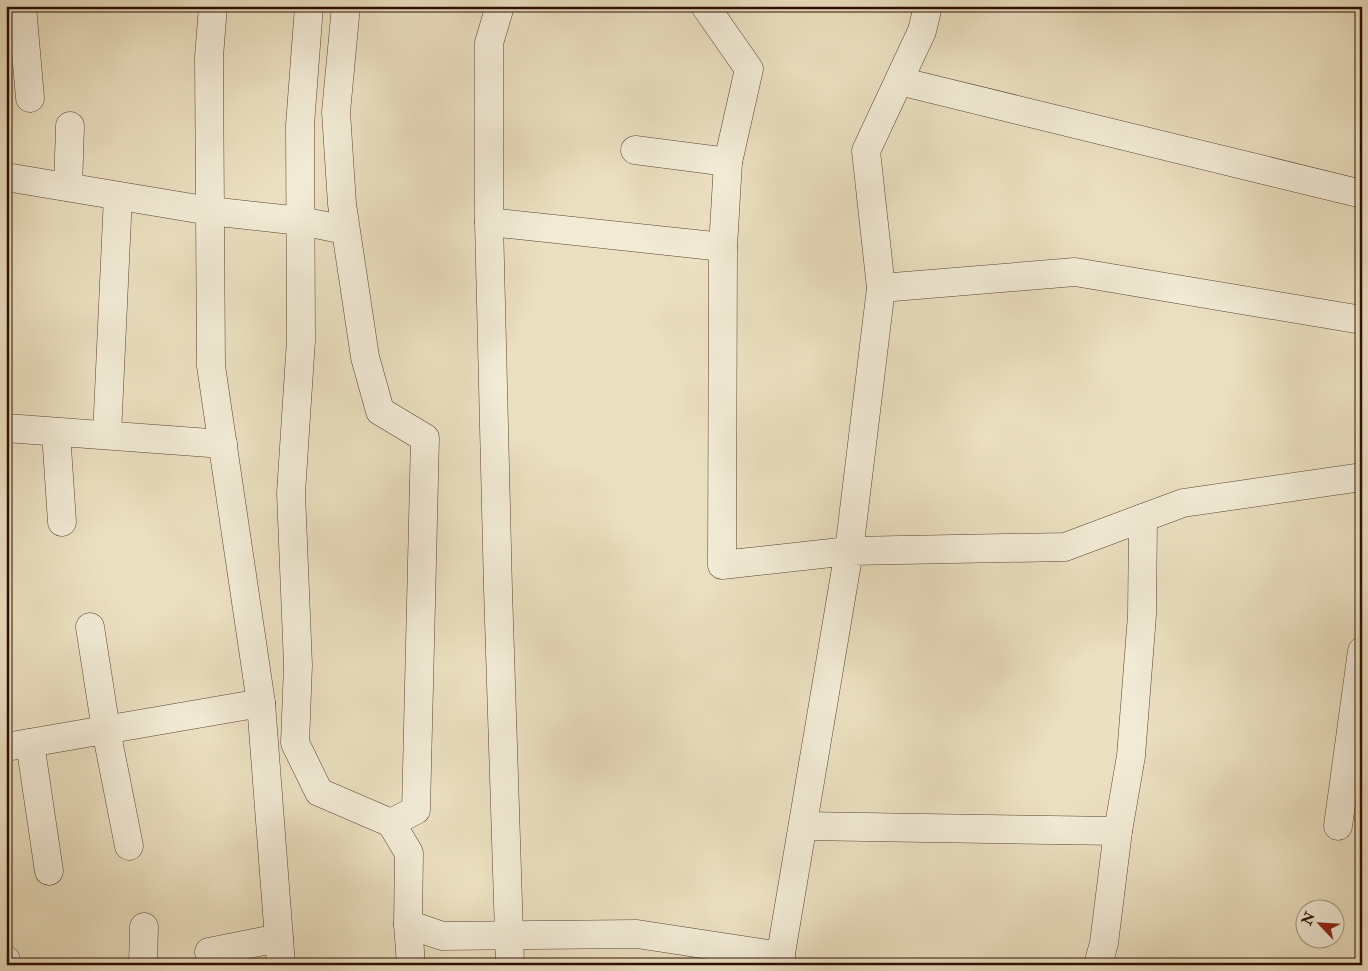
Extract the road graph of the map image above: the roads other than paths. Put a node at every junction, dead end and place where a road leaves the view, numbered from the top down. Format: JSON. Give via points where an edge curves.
{"nodes":[{"id":1,"x":22,"y":6,"type":"edge"},
{"id":2,"x":213,"y":6,"type":"edge"},
{"id":3,"x":309,"y":6,"type":"edge"},
{"id":4,"x":346,"y":6,"type":"edge"},
{"id":5,"x":500,"y":6,"type":"edge"},
{"id":6,"x":705,"y":6,"type":"edge"},
{"id":7,"x":928,"y":6,"type":"edge"},
{"id":8,"x":899,"y":81,"type":"junction"},
{"id":9,"x":30,"y":98,"type":"dead end"},
{"id":10,"x":70,"y":126,"type":"dead end"},
{"id":11,"x":635,"y":150,"type":"dead end"},
{"id":12,"x":728,"y":162,"type":"junction"},
{"id":13,"x":6,"y":177,"type":"edge"},
{"id":14,"x":68,"y":188,"type":"junction"},
{"id":15,"x":1362,"y":194,"type":"edge"},
{"id":16,"x":118,"y":196,"type":"junction"},
{"id":17,"x":210,"y":211,"type":"junction"},
{"id":18,"x":301,"y":221,"type":"junction"},
{"id":19,"x":489,"y":222,"type":"junction"},
{"id":20,"x":346,"y":230,"type":"junction"},
{"id":21,"x":724,"y":247,"type":"junction"},
{"id":22,"x":881,"y":288,"type":"junction"},
{"id":23,"x":1362,"y":320,"type":"edge"},
{"id":24,"x":6,"y":428,"type":"edge"},
{"id":25,"x":56,"y":432,"type":"junction"},
{"id":26,"x":107,"y":435,"type":"junction"},
{"id":27,"x":222,"y":444,"type":"junction"},
{"id":28,"x":1362,"y":476,"type":"edge"},
{"id":29,"x":1143,"y":518,"type":"junction"},
{"id":30,"x":62,"y":522,"type":"dead end"},
{"id":31,"x":849,"y":551,"type":"junction"},
{"id":32,"x":90,"y":627,"type":"dead end"},
{"id":33,"x":1362,"y":651,"type":"edge"},
{"id":34,"x":261,"y":703,"type":"junction"},
{"id":35,"x":106,"y":730,"type":"junction"},
{"id":36,"x":18,"y":745,"type":"edge"},
{"id":37,"x":391,"y":824,"type":"junction"},
{"id":38,"x":803,"y":826,"type":"junction"},
{"id":39,"x":1338,"y":826,"type":"dead end"},
{"id":40,"x":1118,"y":830,"type":"junction"},
{"id":41,"x":129,"y":846,"type":"dead end"},
{"id":42,"x":50,"y":871,"type":"dead end"},
{"id":43,"x":408,"y":924,"type":"junction"},
{"id":44,"x":144,"y":927,"type":"dead end"},
{"id":45,"x":510,"y":935,"type":"junction"},
{"id":46,"x":209,"y":952,"type":"dead end"},
{"id":47,"x":280,"y":952,"type":"edge"},
{"id":48,"x":6,"y":960,"type":"edge"},
{"id":49,"x":780,"y":960,"type":"edge"},
{"id":50,"x":7,"y":965,"type":"edge"},
{"id":51,"x":143,"y":965,"type":"edge"},
{"id":52,"x":411,"y":965,"type":"edge"},
{"id":53,"x":510,"y":965,"type":"edge"},
{"id":54,"x":1098,"y":965,"type":"edge"}],
"edges":[{"from":1,"to":9,"type":"street"},
{"from":2,"to":17,"type":"street","via":[[209,57]]},
{"from":3,"to":18,"type":"street","via":[[300,125]]},
{"from":4,"to":20,"type":"street","via":[[336,112]]},
{"from":5,"to":19,"type":"street","via":[[489,43]]},
{"from":6,"to":12,"type":"street","via":[[749,69]]},
{"from":7,"to":8,"type":"street","via":[[922,31]]},
{"from":8,"to":15,"type":"street"},
{"from":8,"to":22,"type":"street","via":[[866,151]]},
{"from":10,"to":14,"type":"street"},
{"from":11,"to":12,"type":"street"},
{"from":12,"to":21,"type":"street"},
{"from":13,"to":14,"type":"street"},
{"from":14,"to":16,"type":"street"},
{"from":16,"to":17,"type":"street"},
{"from":16,"to":26,"type":"street"},
{"from":17,"to":18,"type":"street"},
{"from":17,"to":27,"type":"street","via":[[211,366]]},
{"from":18,"to":20,"type":"street"},
{"from":18,"to":37,"type":"street","via":[[301,340],[291,493],[298,665],[295,743],[318,792]]},
{"from":19,"to":21,"type":"street"},
{"from":19,"to":45,"type":"street"},
{"from":20,"to":37,"type":"street","via":[[365,357],[380,411],[425,438],[416,810]]},
{"from":21,"to":31,"type":"street","via":[[722,566]]},
{"from":22,"to":23,"type":"street","via":[[1075,272]]},
{"from":22,"to":31,"type":"street"},
{"from":24,"to":25,"type":"street"},
{"from":25,"to":26,"type":"street"},
{"from":25,"to":30,"type":"street"},
{"from":26,"to":27,"type":"street"},
{"from":27,"to":34,"type":"street"},
{"from":28,"to":29,"type":"street","via":[[1183,503]]},
{"from":29,"to":31,"type":"street","via":[[1065,546]]},
{"from":29,"to":40,"type":"street","via":[[1142,615],[1136,700],[1131,756]]},
{"from":31,"to":38,"type":"street"},
{"from":32,"to":35,"type":"street"},
{"from":33,"to":39,"type":"street"},
{"from":34,"to":35,"type":"street"},
{"from":34,"to":47,"type":"street"},
{"from":35,"to":36,"type":"street"},
{"from":35,"to":41,"type":"street"},
{"from":36,"to":42,"type":"street"},
{"from":37,"to":43,"type":"street","via":[[409,853]]},
{"from":38,"to":40,"type":"street"},
{"from":38,"to":49,"type":"street"},
{"from":40,"to":54,"type":"street","via":[[1104,943]]},
{"from":43,"to":45,"type":"street","via":[[442,936]]},
{"from":43,"to":52,"type":"street"},
{"from":44,"to":51,"type":"street"},
{"from":45,"to":49,"type":"street","via":[[637,934]]},
{"from":45,"to":53,"type":"street"},
{"from":46,"to":47,"type":"street"},
{"from":48,"to":50,"type":"street"}]}
